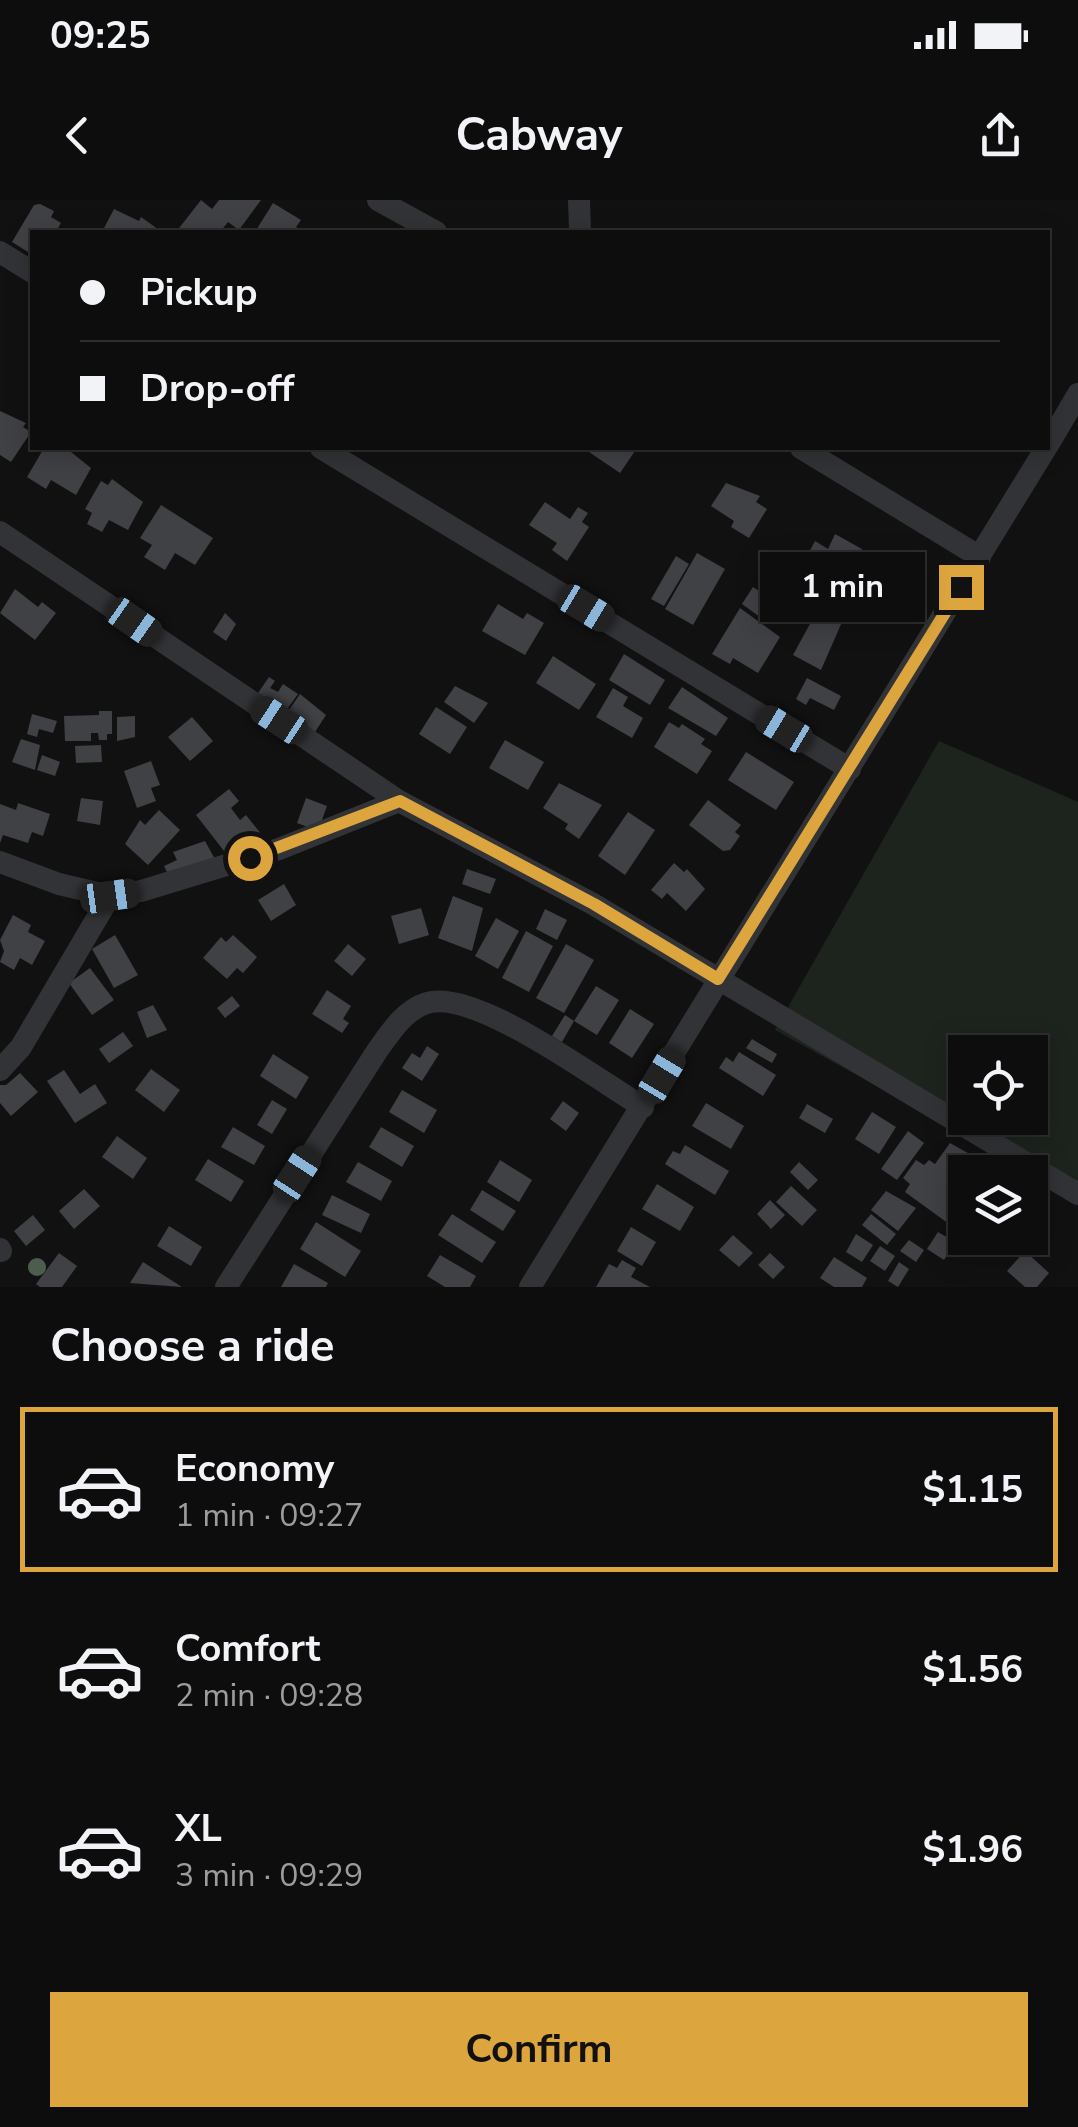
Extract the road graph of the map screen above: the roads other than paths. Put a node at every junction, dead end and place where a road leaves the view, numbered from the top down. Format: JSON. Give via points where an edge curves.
{"nodes":[{"id":1,"x":378,"y":200,"type":"edge"},
{"id":2,"x":579,"y":200,"type":"edge"},
{"id":3,"x":432,"y":230,"type":"edge"},
{"id":4,"x":580,"y":230,"type":"edge"},
{"id":5,"x":0,"y":252,"type":"edge"},
{"id":6,"x":30,"y":271,"type":"edge"},
{"id":7,"x":1078,"y":394,"type":"edge"},
{"id":8,"x":1050,"y":441,"type":"edge"},
{"id":9,"x":324,"y":450,"type":"edge"},
{"id":10,"x":803,"y":450,"type":"edge"},
{"id":11,"x":1045,"y":450,"type":"edge"},
{"id":12,"x":0,"y":532,"type":"edge"},
{"id":13,"x":980,"y":557,"type":"junction"},
{"id":14,"x":850,"y":769,"type":"junction"},
{"id":15,"x":400,"y":801,"type":"junction"},
{"id":16,"x":0,"y":862,"type":"edge"},
{"id":17,"x":110,"y":896,"type":"junction"},
{"id":18,"x":718,"y":979,"type":"junction"},
{"id":19,"x":0,"y":1070,"type":"edge"},
{"id":20,"x":642,"y":1107,"type":"junction"},
{"id":21,"x":1078,"y":1194,"type":"edge"},
{"id":22,"x":226,"y":1287,"type":"edge"},
{"id":23,"x":530,"y":1287,"type":"edge"}],
"edges":[{"from":1,"to":3,"type":"street"},
{"from":2,"to":4,"type":"street"},
{"from":5,"to":6,"type":"street"},
{"from":7,"to":8,"type":"street"},
{"from":9,"to":14,"type":"street"},
{"from":10,"to":13,"type":"street"},
{"from":11,"to":13,"type":"street"},
{"from":12,"to":15,"type":"street"},
{"from":13,"to":14,"type":"street"},
{"from":14,"to":18,"type":"street"},
{"from":15,"to":17,"type":"street","via":[[279,849]]},
{"from":15,"to":18,"type":"street","via":[[582,897]]},
{"from":16,"to":17,"type":"street"},
{"from":17,"to":19,"type":"street","via":[[21,1047]]},
{"from":18,"to":20,"type":"street"},
{"from":18,"to":21,"type":"street"},
{"from":20,"to":22,"type":"street","via":[[482,1010],[452,1000],[426,1003],[400,1020],[377,1051]]},
{"from":20,"to":23,"type":"street"}]}
